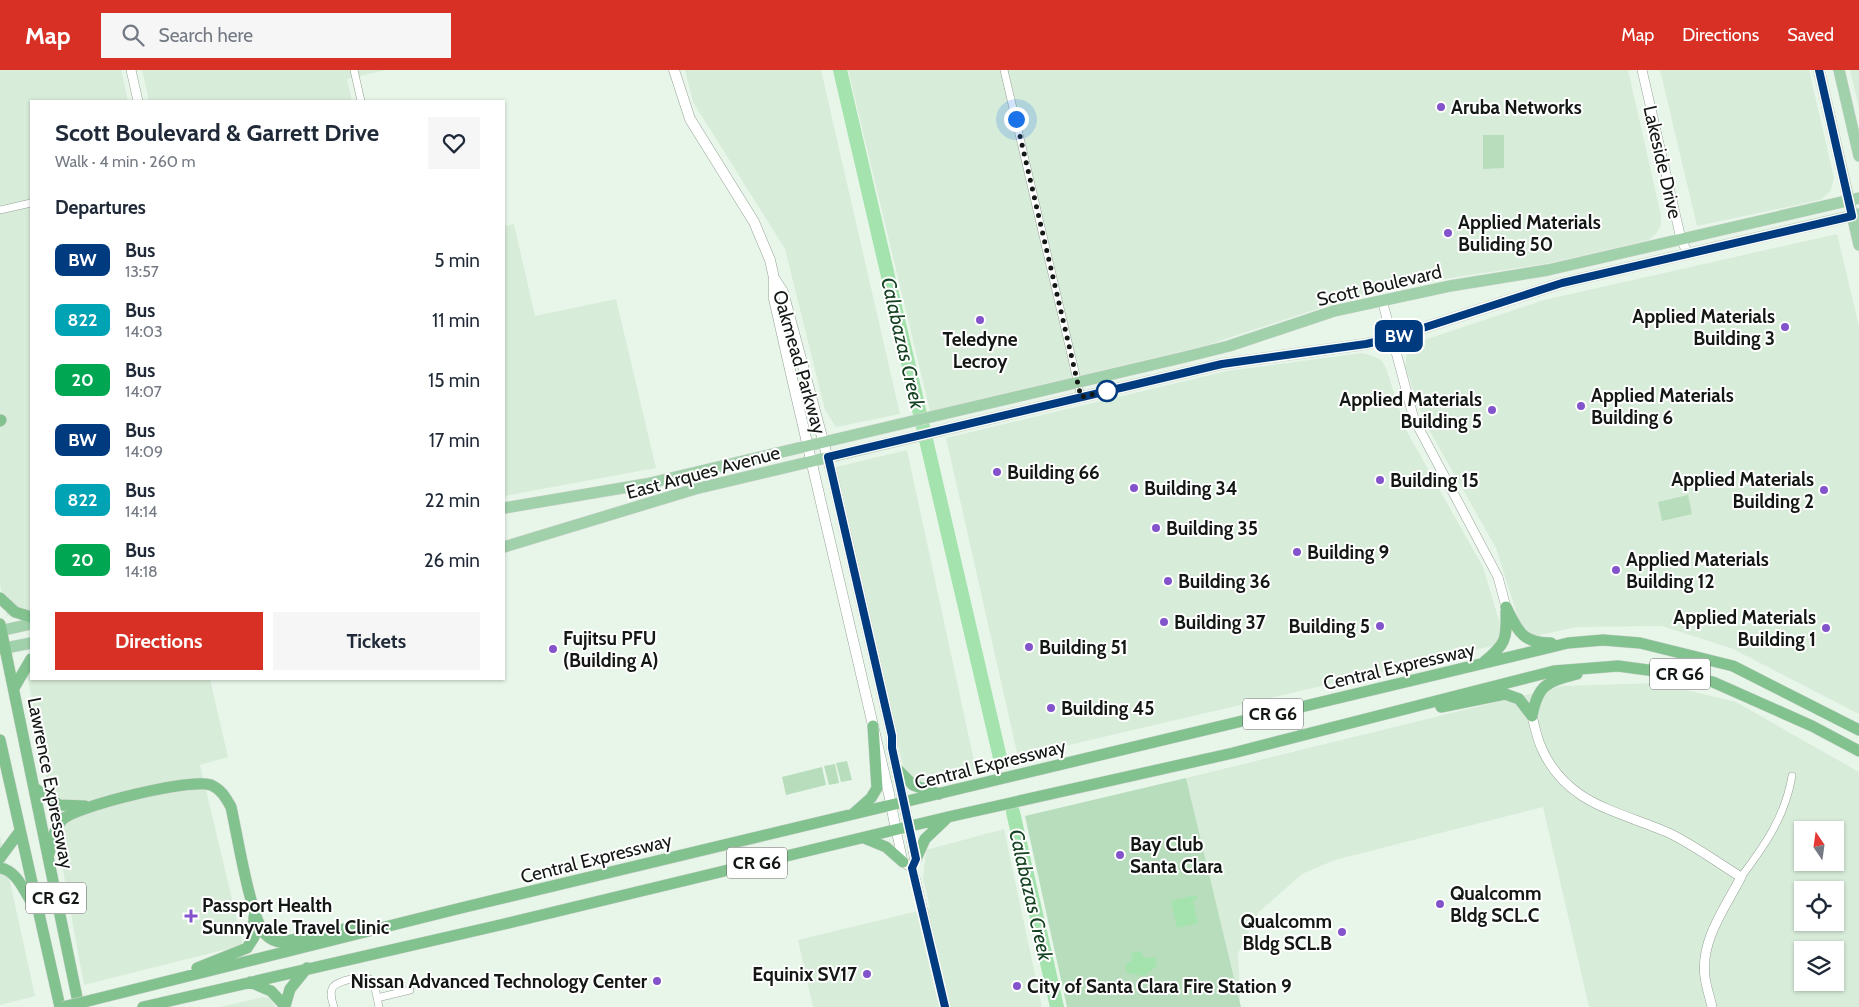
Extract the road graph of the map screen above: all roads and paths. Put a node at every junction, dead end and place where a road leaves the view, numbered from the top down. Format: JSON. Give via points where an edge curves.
{"nodes":[{"id":1,"x":130,"y":70,"type":"edge"},
{"id":2,"x":354,"y":70,"type":"edge"},
{"id":3,"x":674,"y":70,"type":"edge"},
{"id":4,"x":1004,"y":70,"type":"edge"},
{"id":5,"x":1642,"y":70,"type":"edge"},
{"id":6,"x":1819,"y":70,"type":"edge"},
{"id":7,"x":1839,"y":70,"type":"edge"},
{"id":8,"x":138,"y":100,"type":"edge"},
{"id":9,"x":361,"y":100,"type":"edge"},
{"id":10,"x":1859,"y":156,"type":"edge"},
{"id":11,"x":1854,"y":199,"type":"edge"},
{"id":12,"x":30,"y":203,"type":"edge"},
{"id":13,"x":0,"y":210,"type":"edge"},
{"id":14,"x":1856,"y":215,"type":"edge"},
{"id":15,"x":1681,"y":239,"type":"junction"},
{"id":16,"x":1859,"y":245,"type":"edge"},
{"id":17,"x":1688,"y":254,"type":"junction"},
{"id":18,"x":774,"y":278,"type":"junction"},
{"id":19,"x":1382,"y":300,"type":"junction"},
{"id":20,"x":1392,"y":338,"type":"junction"},
{"id":21,"x":1078,"y":382,"type":"junction"},
{"id":22,"x":1081,"y":397,"type":"junction"},
{"id":23,"x":910,"y":422,"type":"joint"},
{"id":24,"x":823,"y":442,"type":"junction"},
{"id":25,"x":808,"y":445,"type":"junction"},
{"id":26,"x":828,"y":457,"type":"junction"},
{"id":27,"x":812,"y":461,"type":"junction"},
{"id":28,"x":505,"y":508,"type":"edge"},
{"id":29,"x":505,"y":548,"type":"edge"},
{"id":30,"x":0,"y":598,"type":"edge"},
{"id":31,"x":1506,"y":608,"type":"junction"},
{"id":32,"x":30,"y":617,"type":"edge"},
{"id":33,"x":30,"y":624,"type":"edge"},
{"id":34,"x":0,"y":629,"type":"edge"},
{"id":35,"x":30,"y":643,"type":"edge"},
{"id":36,"x":1568,"y":643,"type":"junction"},
{"id":37,"x":3,"y":649,"type":"edge"},
{"id":38,"x":30,"y":661,"type":"edge"},
{"id":39,"x":1481,"y":664,"type":"junction"},
{"id":40,"x":1678,"y":674,"type":"junction"},
{"id":41,"x":14,"y":688,"type":"junction"},
{"id":42,"x":1383,"y":714,"type":"junction"},
{"id":43,"x":1532,"y":716,"type":"junction"},
{"id":44,"x":1834,"y":717,"type":"junction"},
{"id":45,"x":1859,"y":724,"type":"edge"},
{"id":46,"x":873,"y":726,"type":"junction"},
{"id":47,"x":1859,"y":730,"type":"edge"},
{"id":48,"x":0,"y":740,"type":"edge"},
{"id":49,"x":1859,"y":751,"type":"edge"},
{"id":50,"x":897,"y":769,"type":"junction"},
{"id":51,"x":1792,"y":776,"type":"dead end"},
{"id":52,"x":36,"y":789,"type":"junction"},
{"id":53,"x":939,"y":794,"type":"junction"},
{"id":54,"x":904,"y":802,"type":"junction"},
{"id":55,"x":891,"y":805,"type":"junction"},
{"id":56,"x":89,"y":806,"type":"junction"},
{"id":57,"x":851,"y":815,"type":"junction"},
{"id":58,"x":948,"y":818,"type":"junction"},
{"id":59,"x":909,"y":827,"type":"junction"},
{"id":60,"x":896,"y":830,"type":"junction"},
{"id":61,"x":20,"y":831,"type":"junction"},
{"id":62,"x":864,"y":838,"type":"junction"},
{"id":63,"x":48,"y":857,"type":"junction"},
{"id":64,"x":0,"y":858,"type":"edge"},
{"id":65,"x":910,"y":863,"type":"junction"},
{"id":66,"x":0,"y":868,"type":"edge"},
{"id":67,"x":1741,"y":877,"type":"junction"},
{"id":68,"x":461,"y":908,"type":"junction"},
{"id":69,"x":38,"y":910,"type":"junction"},
{"id":70,"x":254,"y":910,"type":"junction"},
{"id":71,"x":307,"y":968,"type":"junction"},
{"id":72,"x":250,"y":982,"type":"junction"},
{"id":73,"x":162,"y":983,"type":"junction"},
{"id":74,"x":410,"y":990,"type":"dead end"},
{"id":75,"x":377,"y":998,"type":"junction"},
{"id":76,"x":286,"y":1006,"type":"edge"},
{"id":77,"x":61,"y":1007,"type":"edge"},
{"id":78,"x":79,"y":1007,"type":"edge"},
{"id":79,"x":143,"y":1007,"type":"edge"},
{"id":80,"x":334,"y":1007,"type":"edge"},
{"id":81,"x":379,"y":1007,"type":"edge"},
{"id":82,"x":945,"y":1007,"type":"edge"},
{"id":83,"x":1712,"y":1007,"type":"edge"}],
"edges":[{"from":1,"to":8,"type":"street"},
{"from":2,"to":9,"type":"street"},
{"from":3,"to":18,"type":"main road","name":"Oakmead Parkway","via":[[690,119],[754,222]]},
{"from":4,"to":21,"type":"street"},
{"from":5,"to":15,"type":"street","name":"Lakeside Drive"},
{"from":6,"to":11,"type":"main road"},
{"from":7,"to":10,"type":"main road"},
{"from":11,"to":14,"type":"main road"},
{"from":11,"to":15,"type":"main road","name":"Scott Boulevard"},
{"from":12,"to":13,"type":"street"},
{"from":14,"to":16,"type":"main road"},
{"from":14,"to":17,"type":"main road"},
{"from":15,"to":17,"type":"street","name":"Lakeside Drive"},
{"from":15,"to":19,"type":"main road","name":"Scott Boulevard","via":[[1548,270]]},
{"from":17,"to":20,"type":"main road","via":[[1562,283]]},
{"from":18,"to":24,"type":"main road","name":"Oakmead Parkway","via":[[783,292]]},
{"from":18,"to":25,"type":"main road","name":"Oakmead Parkway","via":[[774,299]]},
{"from":19,"to":20,"type":"street"},
{"from":19,"to":21,"type":"main road","name":"Scott Boulevard","via":[[1334,311],[1229,346]]},
{"from":20,"to":22,"type":"main road","via":[[1222,364]]},
{"from":20,"to":31,"type":"street","via":[[1414,419],[1498,577]]},
{"from":21,"to":22,"type":"street"},
{"from":21,"to":23,"type":"main road","name":"Scott Boulevard"},
{"from":22,"to":26,"type":"main road","name":"East Arques Avenue"},
{"from":23,"to":24,"type":"main road","name":"East Arques Avenue"},
{"from":24,"to":25,"type":"main road","name":"East Arques Avenue"},
{"from":24,"to":26,"type":"main road","name":"Oakmead Parkway"},
{"from":25,"to":27,"type":"main road","name":"Oakmead Parkway"},
{"from":25,"to":28,"type":"main road","name":"East Arques Avenue","via":[[646,484]]},
{"from":26,"to":27,"type":"main road","name":"East Arques Avenue"},
{"from":26,"to":50,"type":"main road","name":"Oakmead Parkway"},
{"from":27,"to":29,"type":"main road","name":"East Arques Avenue","via":[[694,488]]},
{"from":27,"to":46,"type":"main road","name":"Oakmead Parkway"},
{"from":30,"to":32,"type":"highway","via":[[17,613]]},
{"from":31,"to":36,"type":"highway","via":[[1517,629],[1529,640]]},
{"from":31,"to":39,"type":"highway","via":[[1506,639]]},
{"from":33,"to":34,"type":"main road"},
{"from":34,"to":37,"type":"highway","name":"Lawrence Expressway","number":"CR G2"},
{"from":35,"to":37,"type":"main road"},
{"from":36,"to":39,"type":"highway","name":"Central Expressway","number":"CR G6"},
{"from":36,"to":44,"type":"highway","name":"Central Expressway","number":"CR G6","via":[[1603,640],[1640,643],[1733,666]]},
{"from":37,"to":41,"type":"highway","name":"Lawrence Expressway","number":"CR G2"},
{"from":38,"to":41,"type":"highway"},
{"from":39,"to":53,"type":"highway","name":"Central Expressway","number":"CR G6"},
{"from":40,"to":42,"type":"highway","number":"CR G6","via":[[1618,666],[1554,671]]},
{"from":40,"to":43,"type":"highway","via":[[1587,672],[1565,678],[1541,688]]},
{"from":40,"to":49,"type":"highway","number":"CR G6","via":[[1713,682],[1812,726]]},
{"from":41,"to":52,"type":"highway","name":"Lawrence Expressway","number":"CR G2"},
{"from":42,"to":43,"type":"highway","via":[[1402,716],[1505,694],[1519,699]]},
{"from":42,"to":58,"type":"highway","number":"CR G6","via":[[1215,758]]},
{"from":43,"to":67,"type":"street","via":[[1546,757],[1563,781],[1580,796],[1601,808],[1676,837]]},
{"from":44,"to":45,"type":"highway"},
{"from":44,"to":47,"type":"highway","name":"Central Expressway","number":"CR G6"},
{"from":46,"to":55,"type":"main road","name":"Oakmead Parkway"},
{"from":46,"to":57,"type":"highway","via":[[877,788],[872,798]]},
{"from":48,"to":61,"type":"highway","name":"Lawrence Expressway","number":"CR G2"},
{"from":50,"to":53,"type":"highway","via":[[913,784]]},
{"from":50,"to":54,"type":"main road","name":"Oakmead Parkway"},
{"from":51,"to":67,"type":"street","via":[[1788,800],[1767,843]]},
{"from":52,"to":56,"type":"highway","via":[[59,805]]},
{"from":52,"to":63,"type":"highway","name":"Lawrence Expressway","number":"CR G2"},
{"from":53,"to":54,"type":"highway","name":"Central Expressway","number":"CR G6"},
{"from":54,"to":55,"type":"highway","name":"Central Expressway","number":"CR G6"},
{"from":54,"to":59,"type":"main road","name":"Oakmead Parkway"},
{"from":55,"to":57,"type":"highway","name":"Central Expressway","number":"CR G6"},
{"from":55,"to":60,"type":"main road","name":"Oakmead Parkway"},
{"from":56,"to":63,"type":"highway","via":[[58,824]]},
{"from":56,"to":70,"type":"highway","via":[[185,784],[214,786],[231,807]]},
{"from":57,"to":68,"type":"highway","name":"Central Expressway","number":"CR G6"},
{"from":58,"to":59,"type":"highway","number":"CR G6"},
{"from":58,"to":65,"type":"highway","via":[[925,839]]},
{"from":59,"to":60,"type":"highway","number":"CR G6"},
{"from":59,"to":65,"type":"street"},
{"from":60,"to":62,"type":"highway","number":"CR G6"},
{"from":60,"to":65,"type":"street"},
{"from":61,"to":64,"type":"highway"},
{"from":61,"to":69,"type":"highway","name":"Lawrence Expressway","number":"CR G2"},
{"from":62,"to":65,"type":"highway","via":[[886,847]]},
{"from":62,"to":71,"type":"highway","number":"CR G6"},
{"from":63,"to":78,"type":"highway","name":"Lawrence Expressway","number":"CR G2"},
{"from":65,"to":82,"type":"street"},
{"from":66,"to":69,"type":"highway","via":[[15,875]]},
{"from":67,"to":83,"type":"street","via":[[1712,931],[1705,952],[1704,976]]},
{"from":68,"to":70,"type":"highway","via":[[431,909],[282,942],[275,942],[265,934]]},
{"from":68,"to":73,"type":"highway","name":"Central Expressway","number":"CR G6"},
{"from":69,"to":77,"type":"highway","name":"Lawrence Expressway","number":"CR G2"},
{"from":70,"to":73,"type":"highway","via":[[254,937],[247,948]]},
{"from":71,"to":72,"type":"highway","number":"CR G6"},
{"from":71,"to":76,"type":"highway","via":[[290,989]]},
{"from":72,"to":76,"type":"highway","via":[[271,992]]},
{"from":72,"to":79,"type":"highway","number":"CR G6"},
{"from":73,"to":77,"type":"highway","name":"Central Expressway","number":"CR G6","bridge":true},
{"from":74,"to":75,"type":"street"},
{"from":75,"to":80,"type":"street","via":[[372,981],[363,977],[333,987]]},
{"from":75,"to":81,"type":"street"}]}
